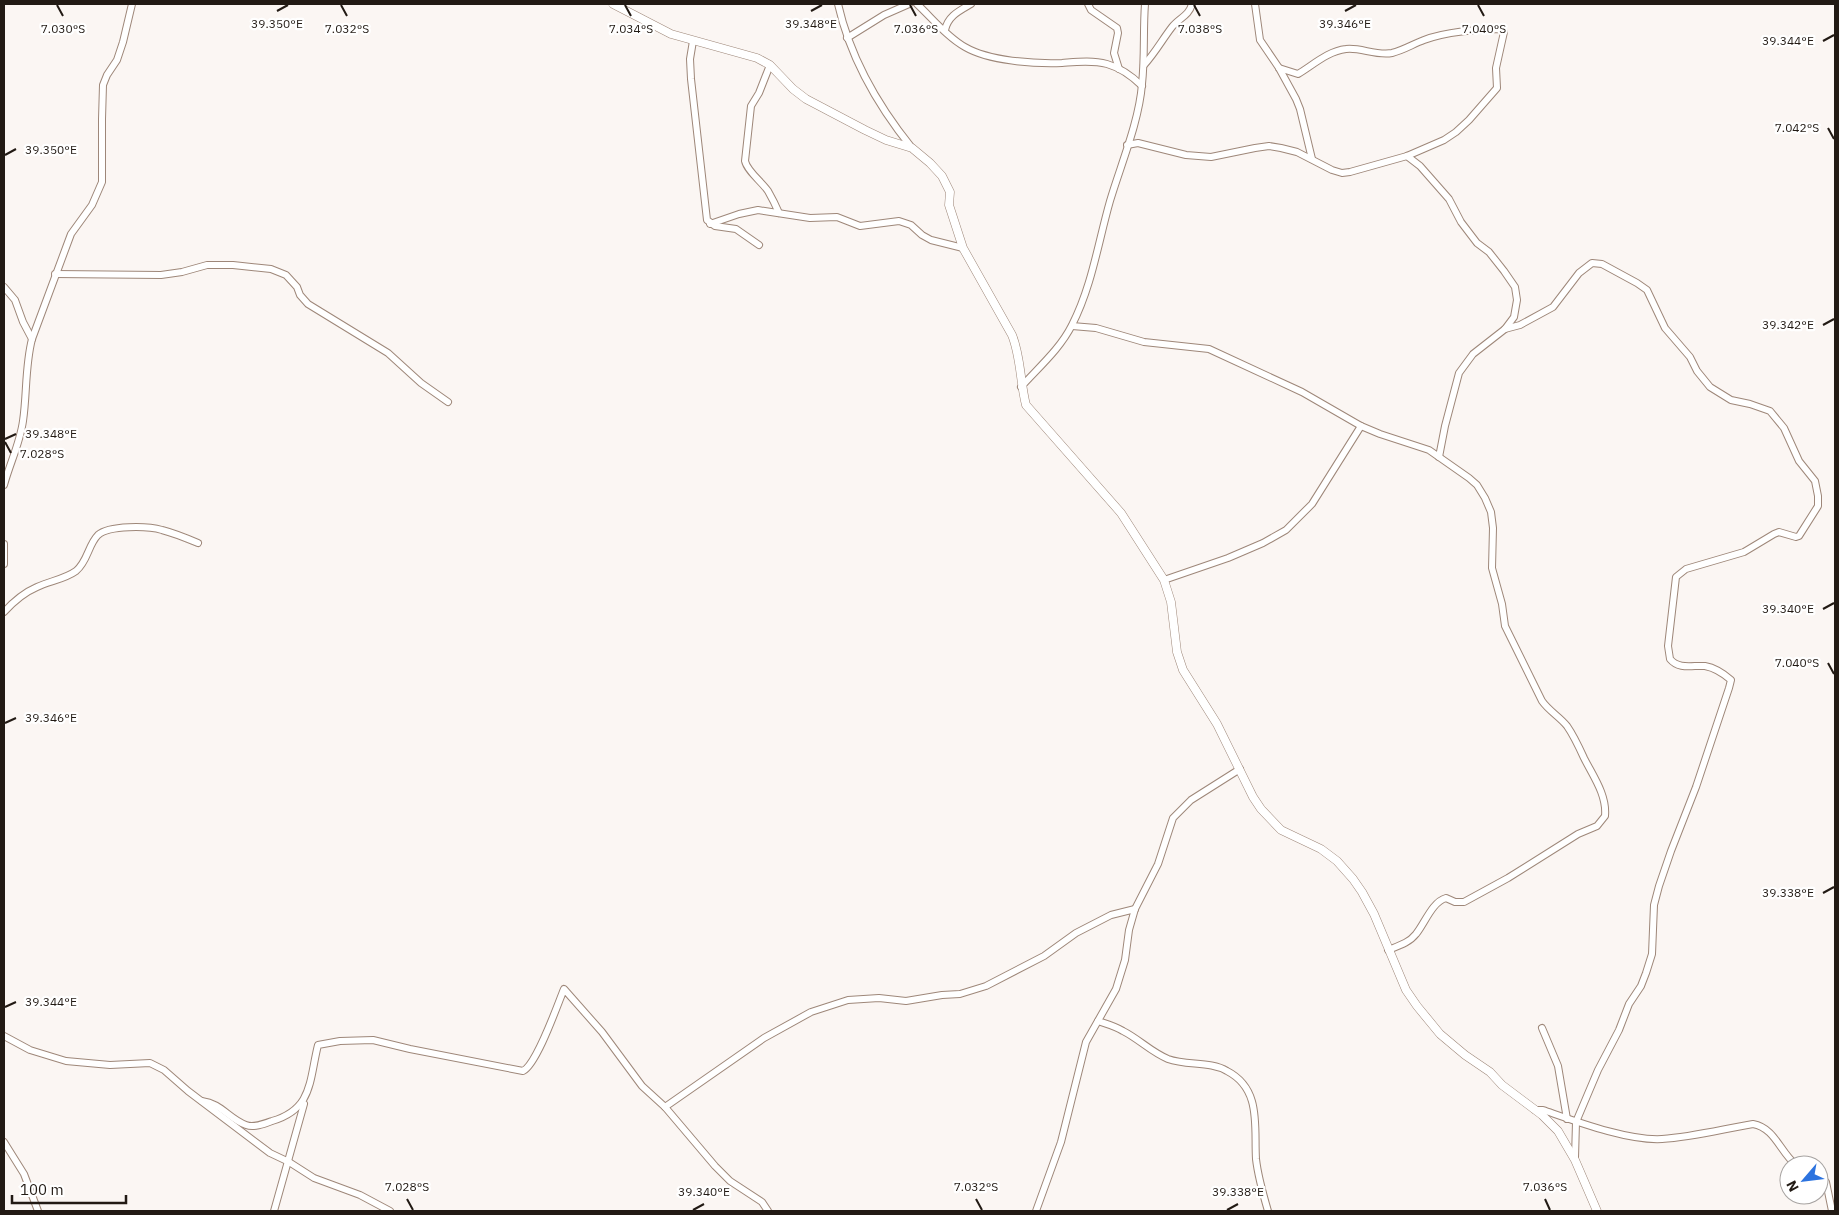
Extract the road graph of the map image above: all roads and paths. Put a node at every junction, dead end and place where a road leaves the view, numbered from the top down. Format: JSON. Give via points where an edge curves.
{"nodes":[{"id":1,"x":132,"y":4,"type":"edge"},
{"id":2,"x":613,"y":4,"type":"edge"},
{"id":3,"x":838,"y":4,"type":"edge"},
{"id":4,"x":909,"y":4,"type":"edge"},
{"id":5,"x":917,"y":4,"type":"edge"},
{"id":6,"x":970,"y":4,"type":"edge"},
{"id":7,"x":1088,"y":4,"type":"edge"},
{"id":8,"x":1145,"y":4,"type":"edge"},
{"id":9,"x":1192,"y":4,"type":"edge"},
{"id":10,"x":1255,"y":4,"type":"edge"},
{"id":11,"x":945,"y":30,"type":"junction"},
{"id":12,"x":847,"y":38,"type":"junction"},
{"id":13,"x":693,"y":41,"type":"junction"},
{"id":14,"x":770,"y":65,"type":"junction"},
{"id":15,"x":1144,"y":65,"type":"junction"},
{"id":16,"x":1279,"y":68,"type":"junction"},
{"id":17,"x":1119,"y":69,"type":"junction"},
{"id":18,"x":1142,"y":86,"type":"junction"},
{"id":19,"x":1127,"y":145,"type":"junction"},
{"id":20,"x":912,"y":148,"type":"junction"},
{"id":21,"x":1406,"y":156,"type":"junction"},
{"id":22,"x":1312,"y":159,"type":"junction"},
{"id":23,"x":779,"y":213,"type":"junction"},
{"id":24,"x":710,"y":224,"type":"junction"},
{"id":25,"x":759,"y":245,"type":"dead end"},
{"id":26,"x":963,"y":248,"type":"junction"},
{"id":27,"x":55,"y":274,"type":"junction"},
{"id":28,"x":4,"y":287,"type":"edge"},
{"id":29,"x":1072,"y":326,"type":"junction"},
{"id":30,"x":1505,"y":329,"type":"junction"},
{"id":31,"x":32,"y":339,"type":"junction"},
{"id":32,"x":1021,"y":387,"type":"junction"},
{"id":33,"x":448,"y":402,"type":"dead end"},
{"id":34,"x":1361,"y":426,"type":"junction"},
{"id":35,"x":1439,"y":457,"type":"junction"},
{"id":36,"x":4,"y":485,"type":"edge"},
{"id":37,"x":198,"y":543,"type":"dead end"},
{"id":38,"x":4,"y":544,"type":"edge"},
{"id":39,"x":4,"y":564,"type":"edge"},
{"id":40,"x":1164,"y":580,"type":"junction"},
{"id":41,"x":4,"y":612,"type":"edge"},
{"id":42,"x":1240,"y":769,"type":"junction"},
{"id":43,"x":1135,"y":909,"type":"junction"},
{"id":44,"x":1388,"y":950,"type":"junction"},
{"id":45,"x":1098,"y":1021,"type":"junction"},
{"id":46,"x":1542,"y":1028,"type":"dead end"},
{"id":47,"x":4,"y":1036,"type":"edge"},
{"id":48,"x":305,"y":1100,"type":"junction"},
{"id":49,"x":202,"y":1101,"type":"junction"},
{"id":50,"x":665,"y":1107,"type":"junction"},
{"id":51,"x":1535,"y":1110,"type":"junction"},
{"id":52,"x":1567,"y":1119,"type":"junction"},
{"id":53,"x":1576,"y":1122,"type":"junction"},
{"id":54,"x":4,"y":1142,"type":"edge"},
{"id":55,"x":1788,"y":1155,"type":"edge"},
{"id":56,"x":1575,"y":1160,"type":"junction"},
{"id":57,"x":289,"y":1162,"type":"junction"},
{"id":58,"x":1829,"y":1196,"type":"edge"},
{"id":59,"x":38,"y":1211,"type":"edge"},
{"id":60,"x":274,"y":1211,"type":"edge"},
{"id":61,"x":390,"y":1211,"type":"edge"},
{"id":62,"x":768,"y":1211,"type":"edge"},
{"id":63,"x":1036,"y":1211,"type":"edge"},
{"id":64,"x":1268,"y":1211,"type":"edge"},
{"id":65,"x":1597,"y":1211,"type":"edge"},
{"id":66,"x":1832,"y":1211,"type":"edge"}],
"edges":[{"from":1,"to":27,"type":"street","via":[[117,60],[104,85],[102,182],[92,205],[71,234]]},
{"from":2,"to":13,"type":"street","via":[[654,26]]},
{"from":3,"to":12,"type":"street"},
{"from":4,"to":12,"type":"street","via":[[884,14]]},
{"from":5,"to":11,"type":"street"},
{"from":6,"to":11,"type":"street","via":[[947,21]]},
{"from":7,"to":17,"type":"street","via":[[1091,10],[1116,28],[1114,53]]},
{"from":8,"to":15,"type":"street"},
{"from":9,"to":15,"type":"street"},
{"from":10,"to":16,"type":"street","via":[[1260,40]]},
{"from":11,"to":17,"type":"street","via":[[966,48],[983,54],[1031,63],[1098,62]]},
{"from":12,"to":20,"type":"street","via":[[879,101]]},
{"from":13,"to":14,"type":"street","via":[[757,58]]},
{"from":13,"to":24,"type":"street","via":[[691,79],[706,217]]},
{"from":14,"to":20,"type":"street","via":[[806,99],[865,130]]},
{"from":14,"to":23,"type":"street","via":[[751,106],[745,161],[747,168],[768,191]]},
{"from":15,"to":18,"type":"street"},
{"from":16,"to":21,"type":"street","via":[[1298,74],[1328,55],[1347,49],[1389,53],[1440,36],[1476,30],[1500,29],[1504,32],[1494,93],[1456,132]]},
{"from":16,"to":22,"type":"street","via":[[1300,109]]},
{"from":17,"to":18,"type":"street"},
{"from":18,"to":19,"type":"street"},
{"from":19,"to":22,"type":"street","via":[[1138,143],[1186,155],[1211,157],[1269,146],[1291,150]]},
{"from":19,"to":29,"type":"street","via":[[1090,281]]},
{"from":20,"to":26,"type":"street","via":[[942,176],[950,192],[949,205]]},
{"from":21,"to":22,"type":"street","via":[[1342,173]]},
{"from":21,"to":30,"type":"street","via":[[1420,166],[1449,198],[1461,222],[1515,287],[1514,317]]},
{"from":23,"to":24,"type":"street","via":[[758,210]]},
{"from":23,"to":26,"type":"street","via":[[810,218],[837,217],[866,226],[900,221],[931,240]]},
{"from":24,"to":25,"type":"street","via":[[736,229]]},
{"from":26,"to":32,"type":"street","via":[[1012,335],[1017,347]]},
{"from":27,"to":31,"type":"street"},
{"from":27,"to":33,"type":"street","via":[[161,275],[217,264],[271,270],[292,280],[308,304],[368,339]]},
{"from":28,"to":31,"type":"street","via":[[15,300]]},
{"from":29,"to":32,"type":"street"},
{"from":29,"to":34,"type":"street","via":[[1096,328],[1144,342],[1209,349],[1302,392]]},
{"from":30,"to":35,"type":"street","via":[[1473,354],[1459,373]]},
{"from":30,"to":53,"type":"street","via":[[1520,325],[1553,307],[1579,273],[1592,263],[1602,264],[1647,290],[1665,328],[1710,387],[1731,400],[1770,410],[1815,482],[1818,496],[1818,506],[1799,536],[1791,537],[1780,532],[1744,552],[1686,569],[1676,577],[1668,646],[1670,659],[1680,666],[1705,666],[1718,670],[1731,680],[1659,886],[1654,905],[1652,954],[1646,974],[1628,1004]]},
{"from":31,"to":36,"type":"street","via":[[23,421]]},
{"from":32,"to":40,"type":"street","via":[[1026,405],[1121,513]]},
{"from":34,"to":35,"type":"street","via":[[1429,450]]},
{"from":34,"to":40,"type":"street","via":[[1312,504],[1286,530],[1228,558]]},
{"from":35,"to":44,"type":"street","via":[[1477,485],[1485,498],[1493,528],[1492,568],[1505,626],[1542,701],[1576,739],[1596,778],[1606,813],[1597,826],[1464,902],[1446,898],[1438,902],[1415,935]]},
{"from":37,"to":41,"type":"street","via":[[160,529],[110,529],[94,541],[84,562],[76,570],[26,592]]},
{"from":38,"to":39,"type":"street"},
{"from":40,"to":42,"type":"street","via":[[1183,670],[1217,724]]},
{"from":42,"to":43,"type":"street","via":[[1191,800],[1173,818],[1158,864]]},
{"from":42,"to":44,"type":"street","via":[[1252,797],[1270,820],[1281,830],[1321,849],[1353,879],[1374,914]]},
{"from":43,"to":45,"type":"street","via":[[1121,975]]},
{"from":43,"to":50,"type":"street","via":[[1111,915],[1076,933],[1044,956],[986,986],[960,994],[906,1001],[879,998],[848,1000],[811,1012],[764,1038]]},
{"from":44,"to":51,"type":"street","via":[[1406,990],[1440,1034]]},
{"from":45,"to":63,"type":"street","via":[[1086,1042],[1061,1142]]},
{"from":45,"to":64,"type":"street","via":[[1124,1031],[1154,1053],[1170,1060],[1212,1066],[1238,1077],[1255,1109],[1258,1176]]},
{"from":46,"to":52,"type":"street","via":[[1558,1066]]},
{"from":47,"to":49,"type":"street","via":[[30,1050],[66,1061],[110,1065],[150,1063],[164,1070]]},
{"from":48,"to":49,"type":"street","via":[[288,1116],[252,1126],[214,1104]]},
{"from":48,"to":50,"type":"street","via":[[318,1045],[340,1041],[378,1041],[523,1071],[539,1049],[564,990],[602,1032],[642,1086]]},
{"from":48,"to":57,"type":"street"},
{"from":49,"to":57,"type":"street","via":[[260,1147]]},
{"from":50,"to":62,"type":"street","via":[[723,1175],[757,1198]]},
{"from":51,"to":52,"type":"street"},
{"from":51,"to":56,"type":"street","via":[[1558,1131]]},
{"from":52,"to":53,"type":"street"},
{"from":53,"to":55,"type":"street","via":[[1631,1136],[1662,1139],[1754,1124],[1768,1130]]},
{"from":53,"to":56,"type":"street"},
{"from":54,"to":59,"type":"street","via":[[24,1174]]},
{"from":56,"to":65,"type":"street"},
{"from":57,"to":60,"type":"street"},
{"from":57,"to":61,"type":"street","via":[[314,1178],[360,1195]]},
{"from":58,"to":66,"type":"street"}]}
